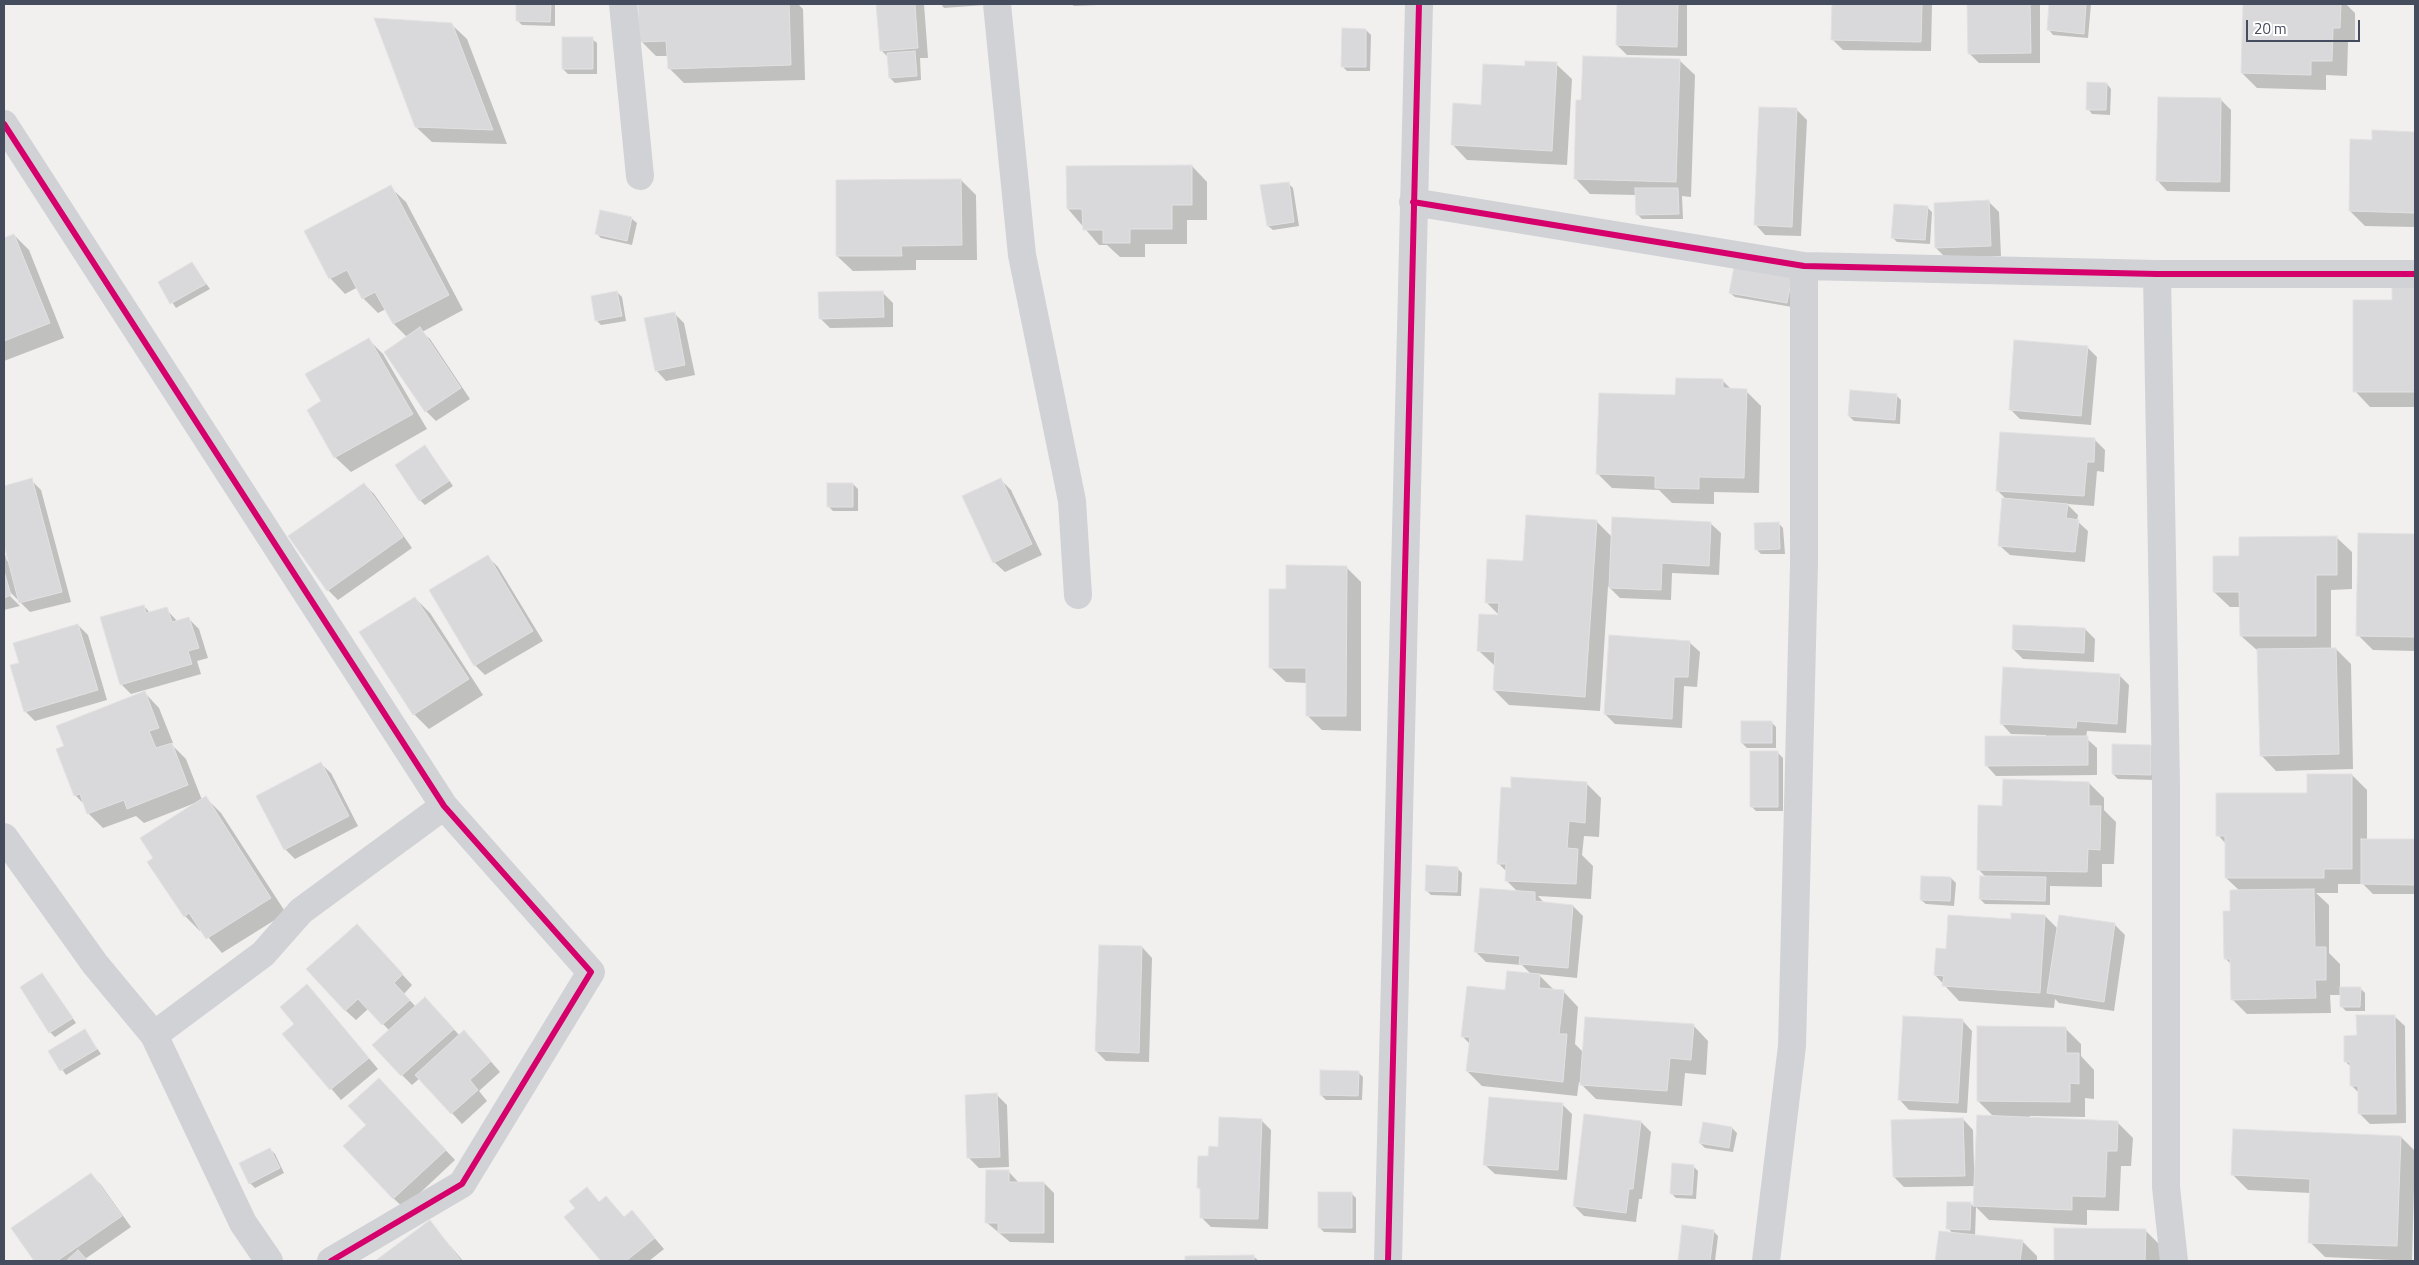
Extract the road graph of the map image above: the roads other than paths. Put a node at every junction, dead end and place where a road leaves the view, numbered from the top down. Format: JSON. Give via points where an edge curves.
{"nodes":[{"id":1,"x":623,"y":4,"type":"edge"},
{"id":2,"x":997,"y":4,"type":"edge"},
{"id":3,"x":1419,"y":4,"type":"edge"},
{"id":4,"x":4,"y":124,"type":"edge"},
{"id":5,"x":640,"y":176,"type":"dead end"},
{"id":6,"x":1413,"y":202,"type":"junction"},
{"id":7,"x":1804,"y":266,"type":"junction"},
{"id":8,"x":2157,"y":274,"type":"junction"},
{"id":9,"x":2415,"y":274,"type":"edge"},
{"id":10,"x":1078,"y":595,"type":"dead end"},
{"id":11,"x":444,"y":806,"type":"junction"},
{"id":12,"x":4,"y":837,"type":"edge"},
{"id":13,"x":154,"y":1035,"type":"junction"},
{"id":14,"x":269,"y":1261,"type":"edge"},
{"id":15,"x":331,"y":1261,"type":"edge"},
{"id":16,"x":1388,"y":1261,"type":"edge"},
{"id":17,"x":1766,"y":1261,"type":"edge"},
{"id":18,"x":2174,"y":1261,"type":"edge"}],
"edges":[{"from":1,"to":5,"type":"street"},
{"from":2,"to":10,"type":"street","via":[[1022,255],[1072,502]]},
{"from":3,"to":6,"type":"street"},
{"from":4,"to":11,"type":"street"},
{"from":6,"to":7,"type":"street"},
{"from":6,"to":16,"type":"street"},
{"from":7,"to":8,"type":"street"},
{"from":7,"to":17,"type":"street","via":[[1804,564],[1792,1046]]},
{"from":8,"to":9,"type":"street"},
{"from":8,"to":18,"type":"street","via":[[2166,784],[2166,1187]]},
{"from":11,"to":13,"type":"street","via":[[301,912],[262,954]]},
{"from":11,"to":15,"type":"street","via":[[591,972],[462,1184]]},
{"from":12,"to":13,"type":"street","via":[[95,964]]},
{"from":13,"to":14,"type":"street","via":[[243,1223]]}]}
